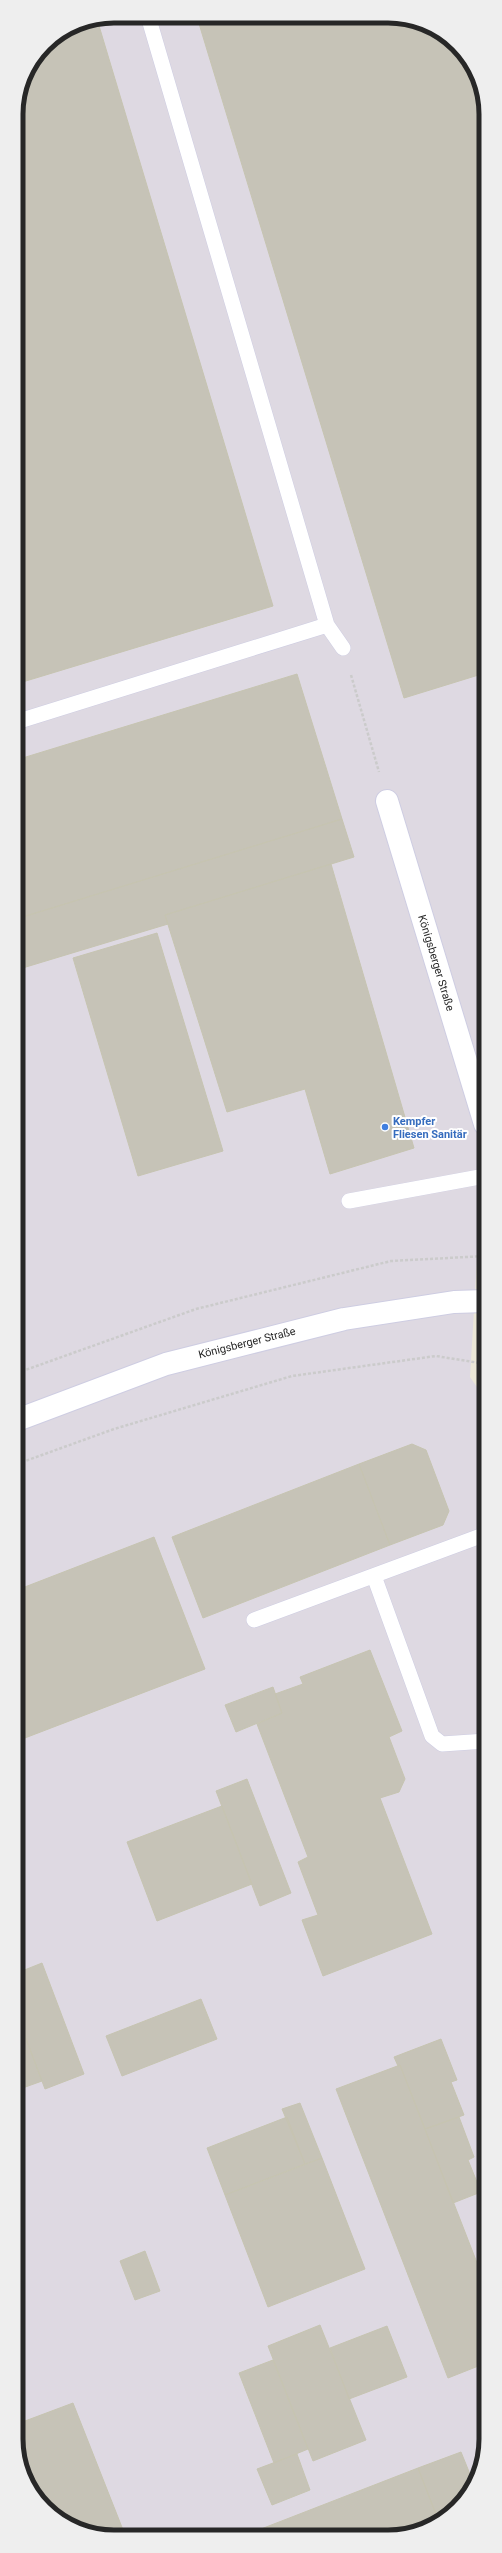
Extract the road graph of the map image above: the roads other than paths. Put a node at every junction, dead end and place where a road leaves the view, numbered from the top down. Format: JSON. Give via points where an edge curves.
{"nodes":[{"id":1,"x":150,"y":23,"type":"edge"},
{"id":2,"x":327,"y":625,"type":"junction"},
{"id":3,"x":343,"y":648,"type":"road end"},
{"id":4,"x":23,"y":720,"type":"edge"},
{"id":5,"x":387,"y":801,"type":"road end"},
{"id":6,"x":479,"y":1101,"type":"edge"},
{"id":7,"x":479,"y":1177,"type":"edge"},
{"id":8,"x":349,"y":1201,"type":"dead end"},
{"id":9,"x":479,"y":1302,"type":"edge"},
{"id":10,"x":23,"y":1417,"type":"edge"},
{"id":11,"x":479,"y":1537,"type":"edge"},
{"id":12,"x":374,"y":1576,"type":"junction"},
{"id":13,"x":254,"y":1620,"type":"dead end"},
{"id":14,"x":479,"y":1741,"type":"edge"}],
"edges":[{"from":1,"to":2,"type":"lane"},
{"from":2,"to":3,"type":"lane"},
{"from":2,"to":4,"type":"lane"},
{"from":5,"to":6,"type":"street","name":"Königsberger Straße"},
{"from":7,"to":8,"type":"lane"},
{"from":9,"to":10,"type":"street","name":"Königsberger Straße","via":[[454,1302],[329,1322],[166,1364]]},
{"from":11,"to":12,"type":"lane"},
{"from":12,"to":13,"type":"lane"},
{"from":12,"to":14,"type":"lane","via":[[432,1736],[442,1744]]}]}
